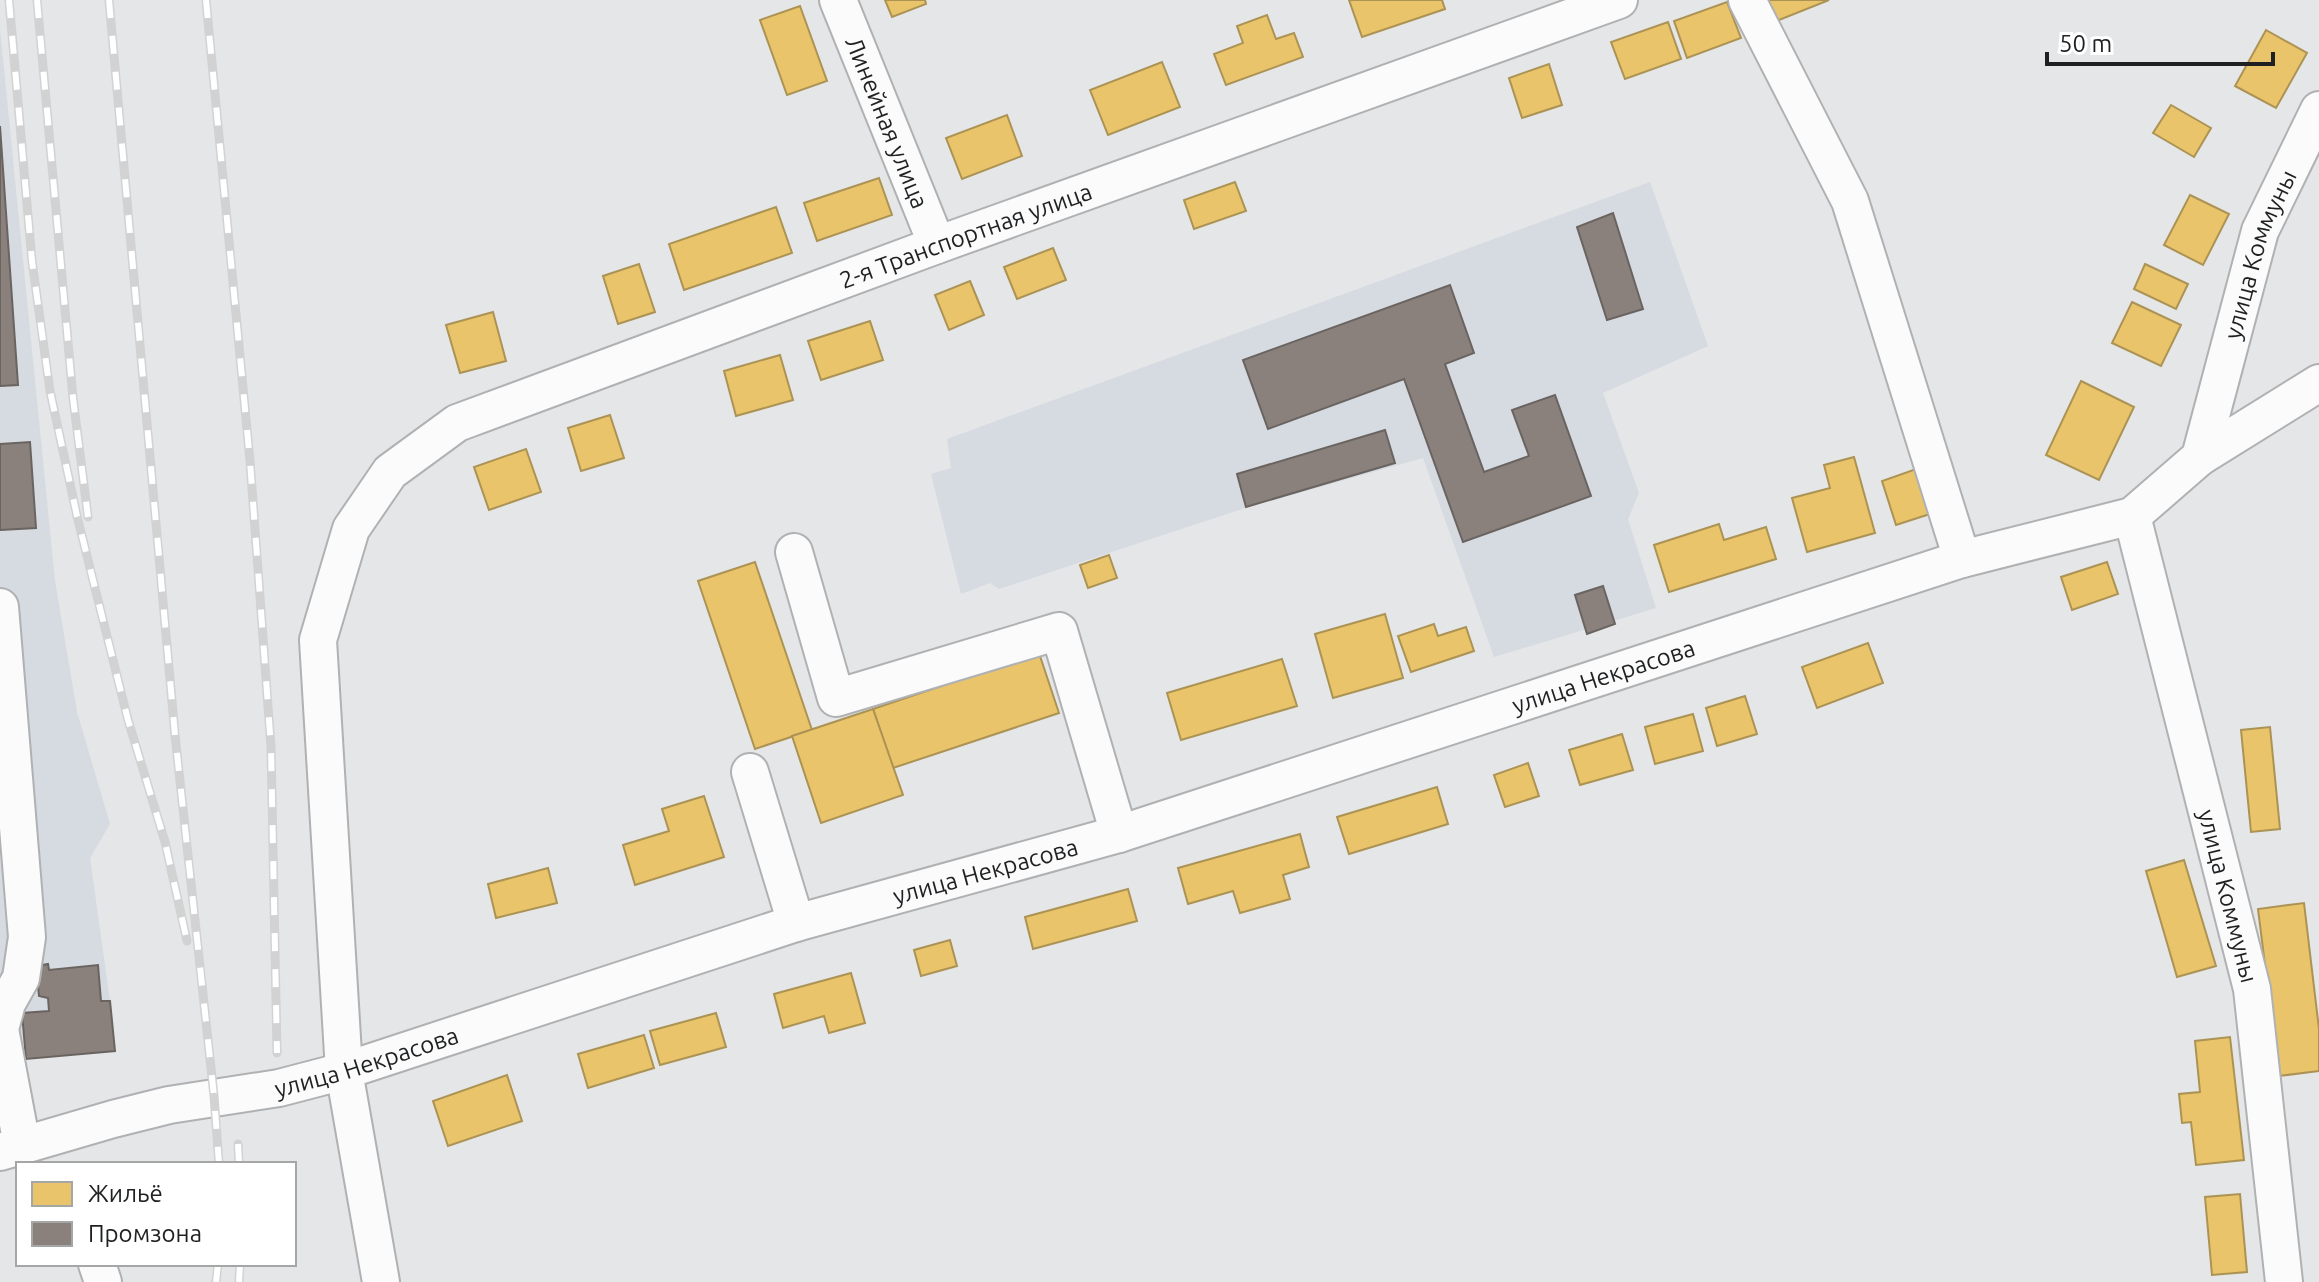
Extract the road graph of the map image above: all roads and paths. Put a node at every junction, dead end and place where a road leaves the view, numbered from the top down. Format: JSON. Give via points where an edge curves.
{"nodes":[{"id":1,"x":838,"y":0,"type":"edge"},
{"id":2,"x":1619,"y":0,"type":"edge"},
{"id":3,"x":1747,"y":0,"type":"edge"},
{"id":4,"x":2319,"y":110,"type":"edge"},
{"id":5,"x":937,"y":245,"type":"junction"},
{"id":6,"x":2319,"y":383,"type":"edge"},
{"id":7,"x":2200,"y":457,"type":"junction"},
{"id":8,"x":2132,"y":516,"type":"junction"},
{"id":9,"x":794,"y":552,"type":"dead end"},
{"id":10,"x":1962,"y":559,"type":"junction"},
{"id":11,"x":0,"y":607,"type":"edge"},
{"id":12,"x":750,"y":772,"type":"dead end"},
{"id":13,"x":1119,"y":834,"type":"junction"},
{"id":14,"x":796,"y":923,"type":"junction"},
{"id":15,"x":344,"y":1071,"type":"junction"},
{"id":16,"x":11,"y":1149,"type":"edge"},
{"id":17,"x":63,"y":1149,"type":"edge"},
{"id":18,"x":381,"y":1282,"type":"edge"},
{"id":19,"x":2284,"y":1282,"type":"edge"}],
"edges":[{"from":1,"to":5,"type":"street","name":"Линейная улица"},
{"from":2,"to":5,"type":"street","name":"2-я Транспортная улица"},
{"from":3,"to":10,"type":"street","via":[[1850,201]]},
{"from":4,"to":7,"type":"street","name":"улица Коммуны","via":[[2260,231]]},
{"from":5,"to":15,"type":"street","name":"2-я Транспортная улица","via":[[457,423],[390,472],[351,529],[318,640]]},
{"from":6,"to":7,"type":"street"},
{"from":7,"to":8,"type":"street"},
{"from":8,"to":10,"type":"street"},
{"from":8,"to":19,"type":"street","name":"улица Коммуны","via":[[2252,989]]},
{"from":9,"to":13,"type":"street","via":[[836,698],[1059,631]]},
{"from":10,"to":13,"type":"street","name":"улица Некрасова"},
{"from":11,"to":16,"type":"street","via":[[27,937],[21,978],[0,1029]]},
{"from":12,"to":14,"type":"street"},
{"from":13,"to":14,"type":"street","name":"улица Некрасова"},
{"from":14,"to":15,"type":"street","name":"улица Некрасова"},
{"from":15,"to":17,"type":"street","name":"улица Некрасова","via":[[279,1088],[169,1105]]},
{"from":15,"to":18,"type":"street","name":"2-я Транспортная улица"},
{"from":16,"to":17,"type":"street","name":"улица Некрасова"}]}
